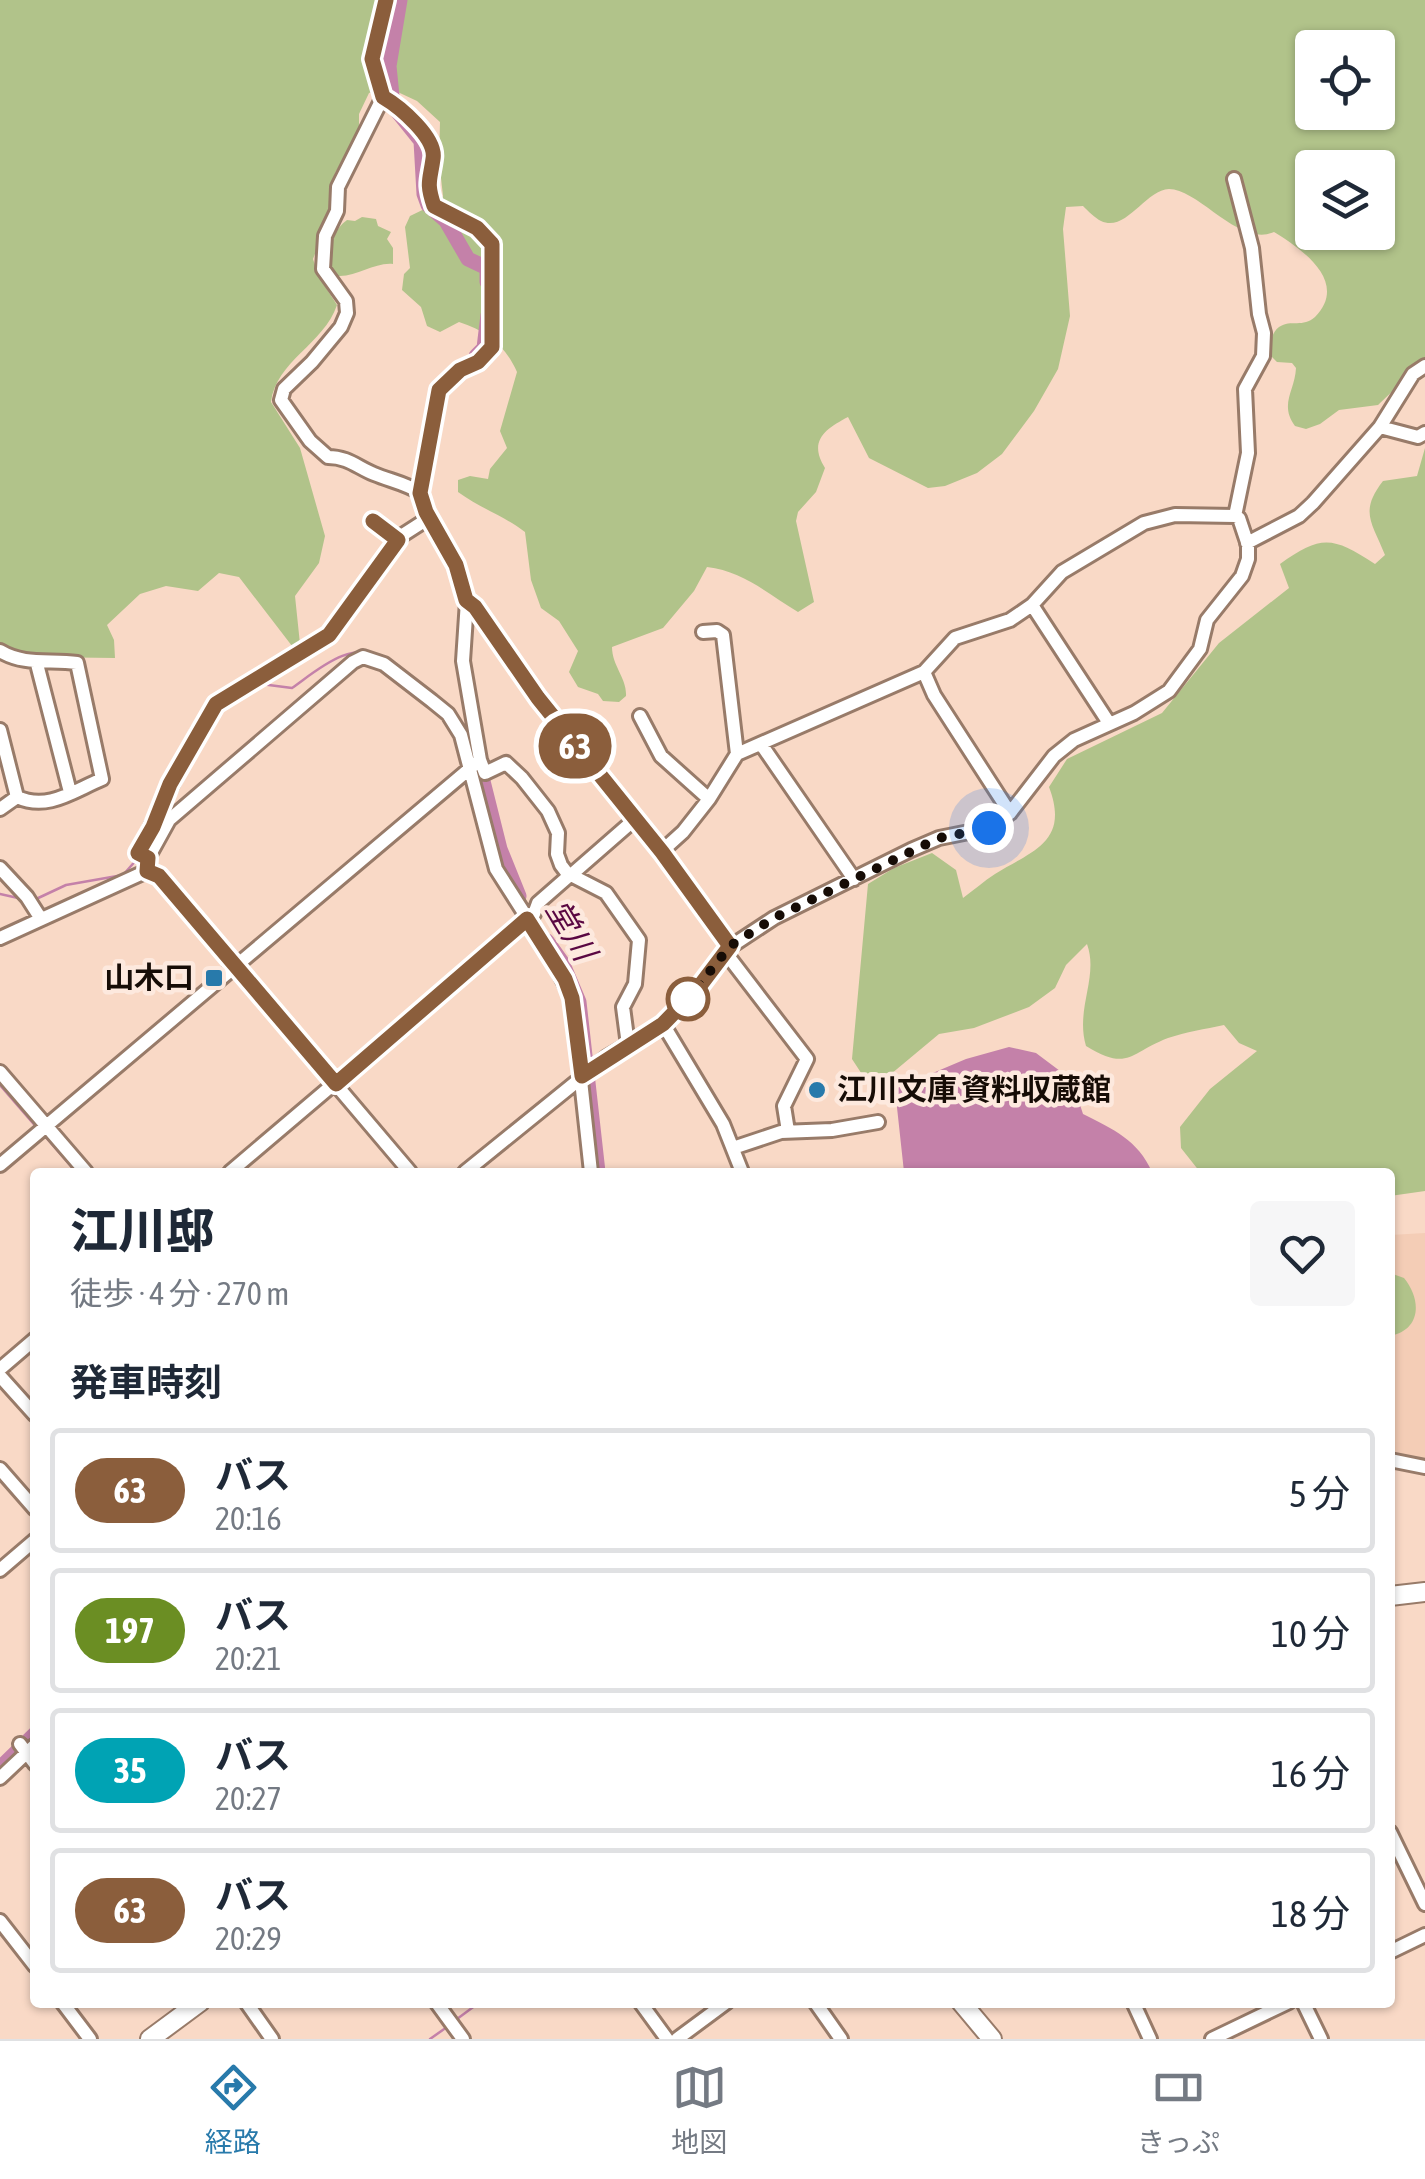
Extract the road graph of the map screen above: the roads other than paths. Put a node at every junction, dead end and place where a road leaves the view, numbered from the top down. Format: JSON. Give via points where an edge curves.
{"nodes":[{"id":1,"x":386,"y":0,"type":"edge"},
{"id":2,"x":383,"y":97,"type":"junction"},
{"id":3,"x":1234,"y":179,"type":"dead end"},
{"id":4,"x":1425,"y":366,"type":"edge"},
{"id":5,"x":1380,"y":427,"type":"junction"},
{"id":6,"x":1425,"y":433,"type":"edge"},
{"id":7,"x":420,"y":493,"type":"junction"},
{"id":8,"x":1235,"y":516,"type":"junction"},
{"id":9,"x":429,"y":518,"type":"junction"},
{"id":10,"x":373,"y":521,"type":"dead end"},
{"id":11,"x":398,"y":540,"type":"junction"},
{"id":12,"x":1248,"y":543,"type":"junction"},
{"id":13,"x":466,"y":600,"type":"junction"},
{"id":14,"x":1032,"y":605,"type":"junction"},
{"id":15,"x":703,"y":632,"type":"dead end"},
{"id":16,"x":0,"y":652,"type":"edge"},
{"id":17,"x":37,"y":664,"type":"junction"},
{"id":18,"x":924,"y":672,"type":"junction"},
{"id":19,"x":640,"y":716,"type":"dead end"},
{"id":20,"x":1109,"y":723,"type":"junction"},
{"id":21,"x":0,"y":730,"type":"edge"},
{"id":22,"x":761,"y":744,"type":"junction"},
{"id":23,"x":737,"y":754,"type":"junction"},
{"id":24,"x":476,"y":763,"type":"junction"},
{"id":25,"x":70,"y":792,"type":"junction"},
{"id":26,"x":17,"y":797,"type":"junction"},
{"id":27,"x":709,"y":799,"type":"junction"},
{"id":28,"x":0,"y":809,"type":"edge"},
{"id":29,"x":1010,"y":813,"type":"junction"},
{"id":30,"x":634,"y":820,"type":"junction"},
{"id":31,"x":662,"y":852,"type":"junction"},
{"id":32,"x":148,"y":864,"type":"junction"},
{"id":33,"x":0,"y":868,"type":"edge"},
{"id":34,"x":570,"y":875,"type":"junction"},
{"id":35,"x":854,"y":878,"type":"junction"},
{"id":36,"x":530,"y":917,"type":"junction"},
{"id":37,"x":41,"y":919,"type":"junction"},
{"id":38,"x":0,"y":938,"type":"edge"},
{"id":39,"x":727,"y":950,"type":"junction"},
{"id":40,"x":236,"y":967,"type":"junction"},
{"id":41,"x":663,"y":1024,"type":"junction"},
{"id":42,"x":628,"y":1045,"type":"junction"},
{"id":43,"x":588,"y":1071,"type":"junction"},
{"id":44,"x":0,"y":1072,"type":"edge"},
{"id":45,"x":336,"y":1084,"type":"junction"},
{"id":46,"x":878,"y":1122,"type":"dead end"},
{"id":47,"x":46,"y":1126,"type":"junction"},
{"id":48,"x":788,"y":1131,"type":"junction"},
{"id":49,"x":733,"y":1148,"type":"junction"},
{"id":50,"x":0,"y":1166,"type":"edge"},
{"id":51,"x":83,"y":1168,"type":"edge"},
{"id":52,"x":235,"y":1168,"type":"edge"},
{"id":53,"x":407,"y":1168,"type":"edge"},
{"id":54,"x":470,"y":1168,"type":"edge"},
{"id":55,"x":591,"y":1168,"type":"edge"},
{"id":56,"x":740,"y":1168,"type":"edge"},
{"id":57,"x":30,"y":1345,"type":"edge"},
{"id":58,"x":0,"y":1373,"type":"edge"},
{"id":59,"x":30,"y":1409,"type":"edge"},
{"id":60,"x":1395,"y":1461,"type":"edge"},
{"id":61,"x":1425,"y":1466,"type":"edge"},
{"id":62,"x":0,"y":1468,"type":"edge"},
{"id":63,"x":30,"y":1503,"type":"edge"},
{"id":64,"x":30,"y":1544,"type":"edge"},
{"id":65,"x":0,"y":1570,"type":"edge"},
{"id":66,"x":1425,"y":1592,"type":"edge"},
{"id":67,"x":1395,"y":1595,"type":"edge"},
{"id":68,"x":29,"y":1751,"type":"edge"},
{"id":69,"x":0,"y":1778,"type":"edge"},
{"id":70,"x":1395,"y":1842,"type":"edge"},
{"id":71,"x":1425,"y":1904,"type":"edge"},
{"id":72,"x":0,"y":1921,"type":"edge"},
{"id":73,"x":1425,"y":1935,"type":"edge"},
{"id":74,"x":1395,"y":1950,"type":"edge"},
{"id":75,"x":30,"y":1960,"type":"edge"},
{"id":76,"x":67,"y":2008,"type":"edge"},
{"id":77,"x":192,"y":2008,"type":"edge"},
{"id":78,"x":250,"y":2008,"type":"edge"},
{"id":79,"x":440,"y":2008,"type":"edge"},
{"id":80,"x":644,"y":2008,"type":"edge"},
{"id":81,"x":719,"y":2008,"type":"edge"},
{"id":82,"x":818,"y":2008,"type":"edge"},
{"id":83,"x":966,"y":2008,"type":"edge"},
{"id":84,"x":1135,"y":2008,"type":"edge"},
{"id":85,"x":1276,"y":2008,"type":"edge"},
{"id":86,"x":1306,"y":2008,"type":"edge"},
{"id":87,"x":838,"y":2038,"type":"edge"},
{"id":88,"x":90,"y":2039,"type":"edge"},
{"id":89,"x":150,"y":2039,"type":"edge"},
{"id":90,"x":272,"y":2039,"type":"edge"},
{"id":91,"x":463,"y":2039,"type":"edge"},
{"id":92,"x":667,"y":2039,"type":"edge"},
{"id":93,"x":676,"y":2039,"type":"edge"},
{"id":94,"x":992,"y":2039,"type":"edge"},
{"id":95,"x":1150,"y":2039,"type":"edge"},
{"id":96,"x":1212,"y":2039,"type":"edge"},
{"id":97,"x":1321,"y":2039,"type":"edge"}],
"edges":[{"from":1,"to":2,"type":"street","via":[[372,59]]},
{"from":2,"to":7,"type":"street","via":[[409,115],[429,143],[434,156],[427,184],[434,206],[477,228],[492,244],[492,347],[439,390]]},
{"from":2,"to":7,"type":"street","via":[[338,187],[337,212],[325,236],[323,269],[347,313],[280,400],[328,458],[343,457]]},
{"from":3,"to":8,"type":"street","via":[[1264,332],[1264,356],[1245,389],[1248,453]]},
{"from":4,"to":5,"type":"street","via":[[1401,389]]},
{"from":5,"to":6,"type":"street"},
{"from":5,"to":12,"type":"street","via":[[1299,516]]},
{"from":7,"to":9,"type":"street"},
{"from":8,"to":12,"type":"street"},
{"from":8,"to":14,"type":"street","via":[[1144,523],[1062,572]]},
{"from":9,"to":11,"type":"street"},
{"from":9,"to":13,"type":"street","via":[[456,565]]},
{"from":10,"to":11,"type":"street"},
{"from":11,"to":32,"type":"street","via":[[329,635],[216,704],[138,853]]},
{"from":12,"to":20,"type":"street","via":[[1242,576],[1208,620],[1200,649],[1176,683],[1134,714]]},
{"from":13,"to":24,"type":"street","via":[[463,661]]},
{"from":13,"to":30,"type":"street"},
{"from":14,"to":18,"type":"street","via":[[1010,620],[955,638]]},
{"from":14,"to":20,"type":"street"},
{"from":15,"to":23,"type":"street","via":[[723,636]]},
{"from":16,"to":17,"type":"street"},
{"from":17,"to":25,"type":"street"},
{"from":17,"to":25,"type":"street","via":[[77,663],[102,779]]},
{"from":18,"to":22,"type":"street"},
{"from":18,"to":29,"type":"street"},
{"from":19,"to":27,"type":"street","via":[[662,756]]},
{"from":20,"to":29,"type":"street","via":[[1054,756]]},
{"from":21,"to":26,"type":"street"},
{"from":22,"to":23,"type":"street"},
{"from":22,"to":35,"type":"street"},
{"from":23,"to":27,"type":"street"},
{"from":24,"to":32,"type":"street","via":[[448,714],[384,664],[364,657],[169,820]]},
{"from":24,"to":34,"type":"street","via":[[485,774],[506,763],[541,802]]},
{"from":24,"to":36,"type":"street","via":[[491,857]]},
{"from":24,"to":40,"type":"street"},
{"from":25,"to":26,"type":"street","via":[[48,803]]},
{"from":26,"to":28,"type":"street"},
{"from":27,"to":31,"type":"street"},
{"from":29,"to":35,"type":"street","via":[[989,828],[939,838]]},
{"from":30,"to":31,"type":"street"},
{"from":30,"to":34,"type":"street"},
{"from":31,"to":39,"type":"street"},
{"from":32,"to":37,"type":"street"},
{"from":32,"to":40,"type":"street"},
{"from":33,"to":37,"type":"street"},
{"from":34,"to":36,"type":"street"},
{"from":34,"to":42,"type":"street","via":[[608,896],[640,942],[635,984],[622,1007]]},
{"from":35,"to":39,"type":"street"},
{"from":36,"to":43,"type":"street","via":[[565,979]]},
{"from":36,"to":45,"type":"street"},
{"from":37,"to":38,"type":"street"},
{"from":39,"to":41,"type":"street"},
{"from":39,"to":48,"type":"street","via":[[807,1059],[784,1106]]},
{"from":40,"to":45,"type":"street"},
{"from":40,"to":47,"type":"street"},
{"from":41,"to":42,"type":"street"},
{"from":41,"to":49,"type":"street"},
{"from":42,"to":43,"type":"street"},
{"from":43,"to":54,"type":"street"},
{"from":43,"to":55,"type":"street"},
{"from":44,"to":47,"type":"street"},
{"from":45,"to":52,"type":"street"},
{"from":45,"to":53,"type":"street"},
{"from":46,"to":48,"type":"street"},
{"from":47,"to":50,"type":"street"},
{"from":47,"to":51,"type":"street"},
{"from":48,"to":49,"type":"street"},
{"from":49,"to":56,"type":"street"},
{"from":57,"to":58,"type":"street"},
{"from":58,"to":59,"type":"street"},
{"from":60,"to":61,"type":"street"},
{"from":62,"to":63,"type":"street"},
{"from":64,"to":65,"type":"street"},
{"from":66,"to":67,"type":"main road"},
{"from":68,"to":69,"type":"street"},
{"from":70,"to":71,"type":"street"},
{"from":72,"to":75,"type":"street"},
{"from":73,"to":74,"type":"street"},
{"from":76,"to":88,"type":"street"},
{"from":77,"to":89,"type":"main road"},
{"from":78,"to":90,"type":"street"},
{"from":79,"to":91,"type":"street"},
{"from":80,"to":92,"type":"street"},
{"from":81,"to":93,"type":"street"},
{"from":82,"to":87,"type":"street"},
{"from":83,"to":94,"type":"main road"},
{"from":84,"to":95,"type":"street"},
{"from":85,"to":96,"type":"street"},
{"from":86,"to":97,"type":"street"}]}
